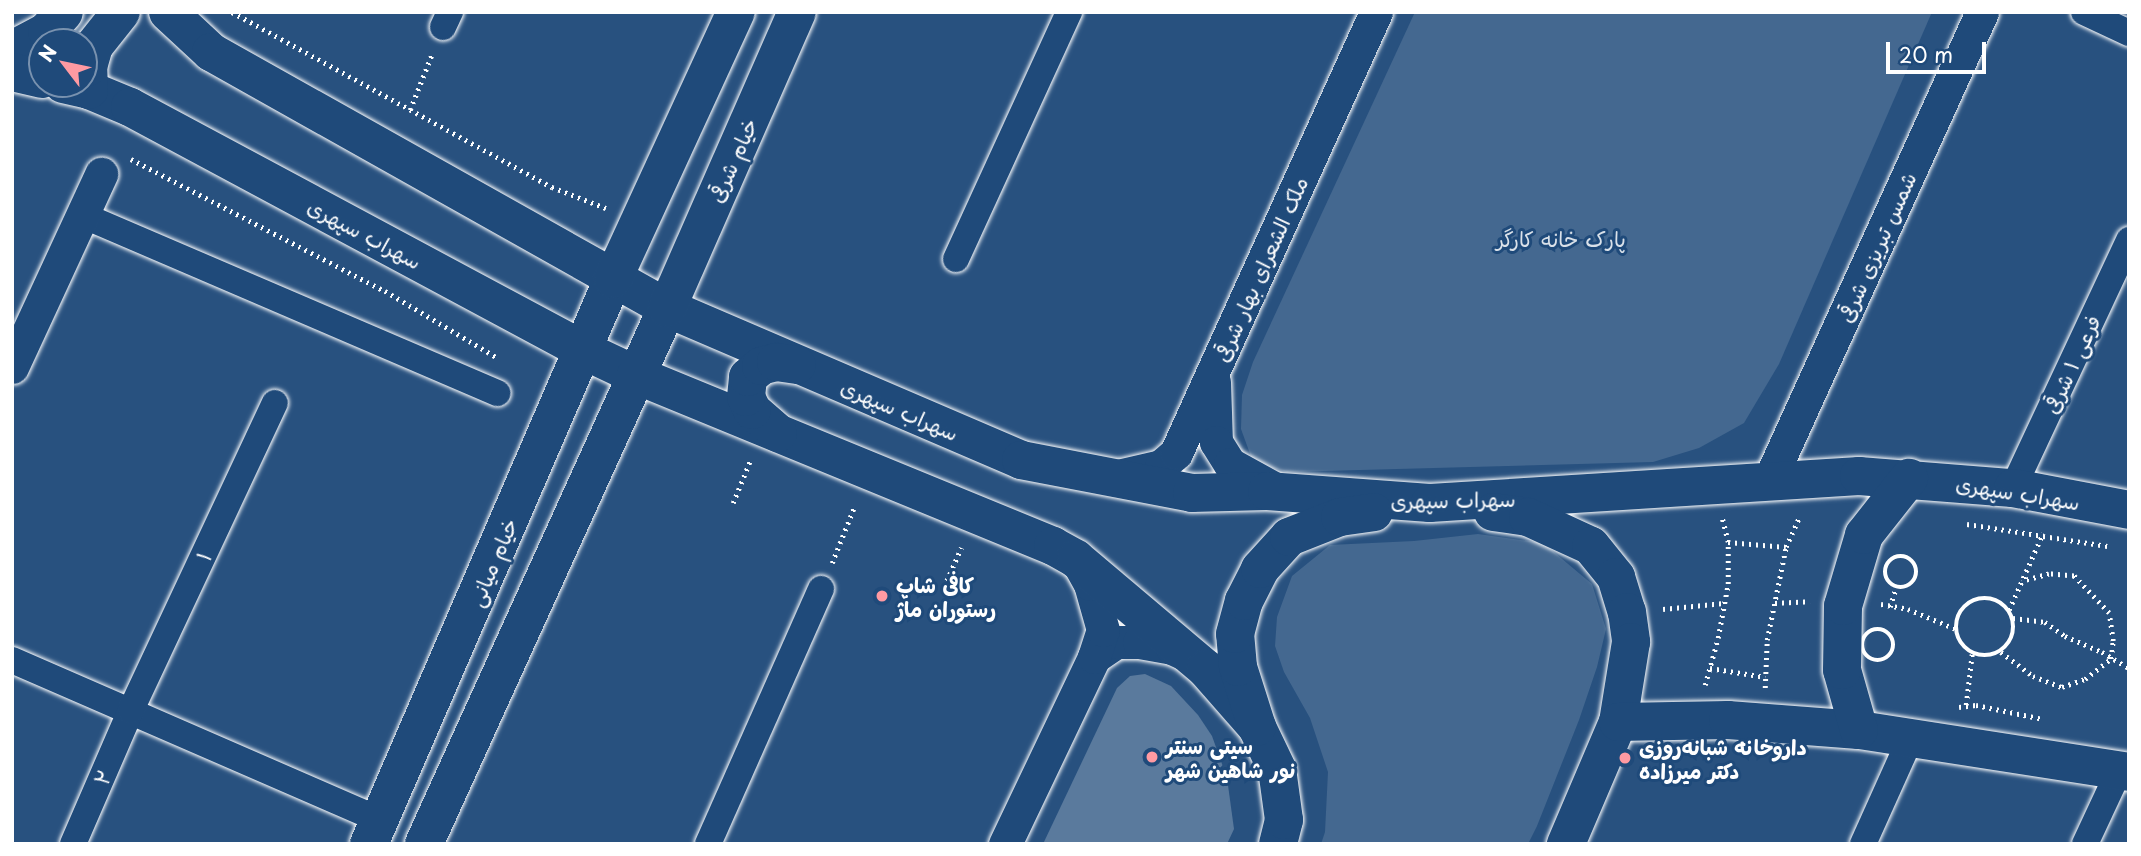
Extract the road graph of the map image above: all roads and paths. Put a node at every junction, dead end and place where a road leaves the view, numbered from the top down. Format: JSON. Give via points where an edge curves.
{"nodes":[{"id":1,"x":64,"y":12,"type":"edge"},
{"id":2,"x":121,"y":12,"type":"edge"},
{"id":3,"x":168,"y":12,"type":"edge"},
{"id":4,"x":233,"y":12,"type":"edge"},
{"id":5,"x":736,"y":12,"type":"edge"},
{"id":6,"x":797,"y":12,"type":"edge"},
{"id":7,"x":1069,"y":12,"type":"edge"},
{"id":8,"x":1376,"y":12,"type":"edge"},
{"id":9,"x":1982,"y":12,"type":"edge"},
{"id":10,"x":2084,"y":12,"type":"edge"},
{"id":11,"x":446,"y":20,"type":"edge"},
{"id":12,"x":2129,"y":33,"type":"edge"},
{"id":13,"x":98,"y":41,"type":"edge"},
{"id":14,"x":12,"y":50,"type":"edge"},
{"id":15,"x":98,"y":97,"type":"edge"},
{"id":16,"x":410,"y":110,"type":"junction"},
{"id":17,"x":113,"y":164,"type":"joint"},
{"id":18,"x":82,"y":215,"type":"junction"},
{"id":19,"x":640,"y":221,"type":"junction"},
{"id":20,"x":2129,"y":240,"type":"edge"},
{"id":21,"x":956,"y":259,"type":"dead end"},
{"id":22,"x":613,"y":279,"type":"junction"},
{"id":23,"x":667,"y":308,"type":"junction"},
{"id":24,"x":583,"y":350,"type":"junction"},
{"id":25,"x":510,"y":365,"type":"dead end"},
{"id":26,"x":797,"y":365,"type":"junction"},
{"id":27,"x":12,"y":367,"type":"edge"},
{"id":28,"x":1214,"y":372,"type":"junction"},
{"id":29,"x":636,"y":375,"type":"junction"},
{"id":30,"x":497,"y":393,"type":"dead end"},
{"id":31,"x":275,"y":404,"type":"dead end"},
{"id":32,"x":781,"y":435,"type":"junction"},
{"id":33,"x":750,"y":461,"type":"dead end"},
{"id":34,"x":1103,"y":478,"type":"junction"},
{"id":35,"x":1816,"y":478,"type":"junction"},
{"id":36,"x":1909,"y":478,"type":"junction"},
{"id":37,"x":1769,"y":481,"type":"junction"},
{"id":38,"x":1706,"y":486,"type":"junction"},
{"id":39,"x":2013,"y":488,"type":"junction"},
{"id":40,"x":1281,"y":492,"type":"junction"},
{"id":41,"x":2057,"y":496,"type":"junction"},
{"id":42,"x":733,"y":503,"type":"dead end"},
{"id":43,"x":1430,"y":503,"type":"junction"},
{"id":44,"x":855,"y":505,"type":"dead end"},
{"id":45,"x":2129,"y":510,"type":"edge"},
{"id":46,"x":1965,"y":523,"type":"dead end"},
{"id":47,"x":2042,"y":536,"type":"junction"},
{"id":48,"x":1728,"y":542,"type":"junction"},
{"id":49,"x":840,"y":546,"type":"dead end"},
{"id":50,"x":962,"y":547,"type":"dead end"},
{"id":51,"x":1786,"y":547,"type":"junction"},
{"id":52,"x":2116,"y":547,"type":"dead end"},
{"id":53,"x":1076,"y":559,"type":"junction"},
{"id":54,"x":2022,"y":580,"type":"junction"},
{"id":55,"x":944,"y":587,"type":"dead end"},
{"id":56,"x":1896,"y":587,"type":"junction"},
{"id":57,"x":821,"y":589,"type":"dead end"},
{"id":58,"x":1845,"y":599,"type":"junction"},
{"id":59,"x":1724,"y":603,"type":"junction"},
{"id":60,"x":1890,"y":607,"type":"junction"},
{"id":61,"x":2009,"y":610,"type":"junction"},
{"id":62,"x":1627,"y":612,"type":"junction"},
{"id":63,"x":2014,"y":618,"type":"junction"},
{"id":64,"x":1956,"y":629,"type":"junction"},
{"id":65,"x":2001,"y":652,"type":"junction"},
{"id":66,"x":1972,"y":654,"type":"junction"},
{"id":67,"x":1094,"y":657,"type":"junction"},
{"id":68,"x":2111,"y":659,"type":"junction"},
{"id":69,"x":12,"y":660,"type":"edge"},
{"id":70,"x":1196,"y":660,"type":"junction"},
{"id":71,"x":1710,"y":668,"type":"junction"},
{"id":72,"x":2129,"y":668,"type":"edge"},
{"id":73,"x":1765,"y":677,"type":"junction"},
{"id":74,"x":1966,"y":705,"type":"junction"},
{"id":75,"x":131,"y":709,"type":"junction"},
{"id":76,"x":1953,"y":709,"type":"dead end"},
{"id":77,"x":1684,"y":721,"type":"junction"},
{"id":78,"x":2052,"y":721,"type":"dead end"},
{"id":79,"x":1618,"y":722,"type":"junction"},
{"id":80,"x":1781,"y":724,"type":"junction"},
{"id":81,"x":1257,"y":727,"type":"junction"},
{"id":82,"x":1859,"y":730,"type":"junction"},
{"id":83,"x":1911,"y":737,"type":"junction"},
{"id":84,"x":2124,"y":771,"type":"edge"},
{"id":85,"x":374,"y":832,"type":"edge"},
{"id":86,"x":428,"y":842,"type":"edge"},
{"id":87,"x":73,"y":844,"type":"edge"},
{"id":88,"x":708,"y":844,"type":"edge"},
{"id":89,"x":1005,"y":844,"type":"edge"},
{"id":90,"x":1278,"y":844,"type":"edge"},
{"id":91,"x":1566,"y":844,"type":"edge"},
{"id":92,"x":1863,"y":844,"type":"edge"},
{"id":93,"x":2085,"y":844,"type":"edge"}],
"edges":[{"from":1,"to":14,"type":"main road","via":[[47,31]]},
{"from":2,"to":13,"type":"main road"},
{"from":3,"to":22,"type":"main road","name":"سهراب سپهری","via":[[211,52]]},
{"from":4,"to":16,"type":"path"},
{"from":5,"to":19,"type":"main road"},
{"from":6,"to":23,"type":"main road","name":"خیام شرقی"},
{"from":7,"to":21,"type":"street"},
{"from":8,"to":28,"type":"street","name":"ملک الشعرای بهار شرقی"},
{"from":9,"to":37,"type":"street","name":"شمس تبریزی شرقی"},
{"from":10,"to":12,"type":"street"},
{"from":11,"to":16,"type":"path"},
{"from":15,"to":24,"type":"main road","name":"سهراب سپهری","via":[[198,142]]},
{"from":16,"to":19,"type":"path","via":[[552,187]]},
{"from":17,"to":18,"type":"street"},
{"from":17,"to":25,"type":"path","via":[[172,182],[385,291]]},
{"from":18,"to":27,"type":"street"},
{"from":18,"to":30,"type":"street"},
{"from":19,"to":22,"type":"main road"},
{"from":20,"to":39,"type":"street","name":"فرعی ۱ شرقی"},
{"from":22,"to":23,"type":"main road","name":"سهراب سپهری"},
{"from":22,"to":24,"type":"main road","name":"خیام میانی"},
{"from":23,"to":26,"type":"main road","name":"سهراب سپهری"},
{"from":23,"to":29,"type":"main road"},
{"from":24,"to":29,"type":"main road","name":"سهراب سپهری"},
{"from":24,"to":85,"type":"main road","name":"خیام میانی"},
{"from":26,"to":32,"type":"main road","name":"سهراب سپهری","via":[[776,362],[761,366],[748,377],[746,397],[752,410]]},
{"from":26,"to":34,"type":"main road","name":"سهراب سپهری","via":[[1021,460]]},
{"from":28,"to":34,"type":"street","name":"ملک الشعرای بهار شرقی","via":[[1176,453],[1161,466]]},
{"from":28,"to":40,"type":"street","via":[[1216,442],[1230,464]]},
{"from":29,"to":32,"type":"main road","name":"سهراب سپهری"},
{"from":29,"to":86,"type":"main road"},
{"from":31,"to":75,"type":"street","name":"۱"},
{"from":32,"to":53,"type":"main road","name":"سهراب سپهری","via":[[1016,529]]},
{"from":33,"to":42,"type":"path"},
{"from":34,"to":40,"type":"main road","name":"سهراب سپهری","via":[[1192,493]]},
{"from":35,"to":36,"type":"main road","name":"سهراب سپهری"},
{"from":35,"to":37,"type":"main road","name":"سهراب سپهری"},
{"from":35,"to":51,"type":"path"},
{"from":36,"to":39,"type":"main road","name":"سهراب سپهری"},
{"from":36,"to":58,"type":"main road","via":[[1864,535]]},
{"from":37,"to":38,"type":"main road","name":"سهراب سپهری"},
{"from":38,"to":43,"type":"main road","name":"سهراب سپهری"},
{"from":38,"to":48,"type":"path","via":[[1721,514]]},
{"from":39,"to":41,"type":"main road","name":"سهراب سپهری"},
{"from":40,"to":43,"type":"main road","name":"سهراب سپهری"},
{"from":41,"to":45,"type":"main road","name":"سهراب سپهری"},
{"from":41,"to":47,"type":"path"},
{"from":43,"to":62,"type":"main road","via":[[1528,517],[1591,546],[1616,577]]},
{"from":43,"to":81,"type":"main road","via":[[1340,517],[1289,537],[1260,569],[1235,634],[1238,667]]},
{"from":44,"to":49,"type":"path"},
{"from":46,"to":47,"type":"path"},
{"from":47,"to":52,"type":"path"},
{"from":47,"to":54,"type":"path"},
{"from":48,"to":51,"type":"path"},
{"from":48,"to":59,"type":"path"},
{"from":50,"to":55,"type":"path"},
{"from":51,"to":73,"type":"path","via":[[1767,640]]},
{"from":53,"to":67,"type":"street","via":[[1090,584],[1103,630]]},
{"from":53,"to":70,"type":"main road","name":"سهراب سپهری"},
{"from":54,"to":61,"type":"path"},
{"from":54,"to":68,"type":"path","via":[[2049,574],[2074,576],[2109,613]]},
{"from":56,"to":56,"type":"path","via":[[1906,588],[1917,578],[1917,567],[1907,556],[1891,558],[1885,568],[1886,579]]},
{"from":56,"to":60,"type":"path"},
{"from":57,"to":88,"type":"street"},
{"from":58,"to":60,"type":"path"},
{"from":58,"to":82,"type":"main road","via":[[1842,670]]},
{"from":59,"to":62,"type":"path"},
{"from":59,"to":71,"type":"path"},
{"from":60,"to":64,"type":"path","via":[[1908,609]]},
{"from":61,"to":63,"type":"path"},
{"from":61,"to":64,"type":"path","via":[[1994,599],[1975,600],[1961,611]]},
{"from":62,"to":79,"type":"main road","via":[[1631,642]]},
{"from":63,"to":65,"type":"path","via":[[2013,636]]},
{"from":63,"to":68,"type":"path","via":[[2045,622]]},
{"from":64,"to":66,"type":"path","via":[[1964,648]]},
{"from":65,"to":66,"type":"path"},
{"from":65,"to":68,"type":"path","via":[[2033,676],[2062,687],[2085,679]]},
{"from":66,"to":74,"type":"path"},
{"from":67,"to":70,"type":"street","via":[[1116,642],[1139,642],[1172,648]]},
{"from":67,"to":89,"type":"street"},
{"from":68,"to":72,"type":"path"},
{"from":69,"to":75,"type":"street"},
{"from":70,"to":81,"type":"main road","name":"سهراب سپهری"},
{"from":71,"to":73,"type":"path"},
{"from":71,"to":77,"type":"path"},
{"from":73,"to":80,"type":"path","via":[[1765,688]]},
{"from":74,"to":76,"type":"path"},
{"from":74,"to":78,"type":"path"},
{"from":75,"to":85,"type":"street"},
{"from":75,"to":87,"type":"street","name":"۲"},
{"from":77,"to":79,"type":"main road"},
{"from":77,"to":80,"type":"main road"},
{"from":79,"to":91,"type":"main road"},
{"from":80,"to":82,"type":"main road"},
{"from":81,"to":90,"type":"main road","via":[[1277,769],[1283,820]]},
{"from":82,"to":83,"type":"main road"},
{"from":83,"to":84,"type":"main road"},
{"from":83,"to":92,"type":"street"},
{"from":84,"to":93,"type":"street"}]}
